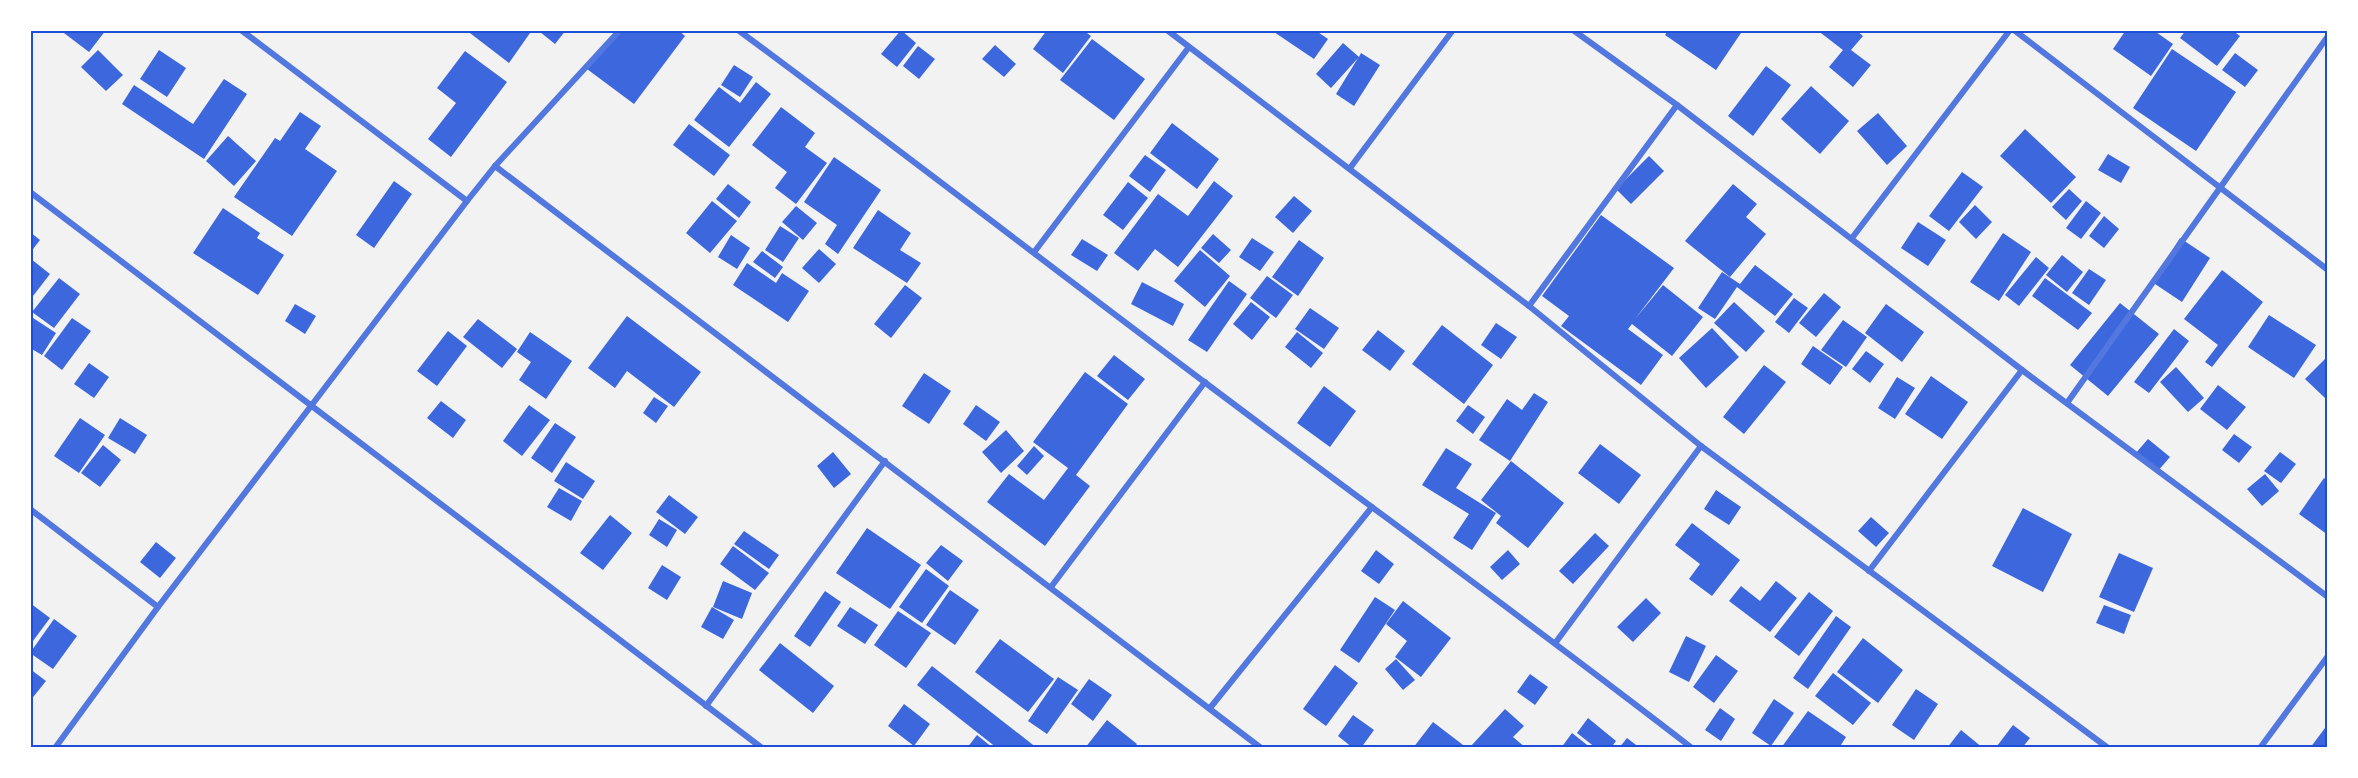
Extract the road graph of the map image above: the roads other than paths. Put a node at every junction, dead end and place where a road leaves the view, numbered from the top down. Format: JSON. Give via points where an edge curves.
{"nodes":[{"id":1,"x":241,"y":30,"type":"edge"},
{"id":2,"x":620,"y":30,"type":"edge"},
{"id":3,"x":738,"y":30,"type":"edge"},
{"id":4,"x":1167,"y":30,"type":"edge"},
{"id":5,"x":1453,"y":30,"type":"edge"},
{"id":6,"x":1573,"y":30,"type":"edge"},
{"id":7,"x":2012,"y":30,"type":"edge"},
{"id":8,"x":2328,"y":36,"type":"edge"},
{"id":9,"x":1189,"y":47,"type":"junction"},
{"id":10,"x":1677,"y":105,"type":"junction"},
{"id":11,"x":495,"y":166,"type":"junction"},
{"id":12,"x":1350,"y":168,"type":"junction"},
{"id":13,"x":2219,"y":187,"type":"junction"},
{"id":14,"x":30,"y":192,"type":"edge"},
{"id":15,"x":467,"y":201,"type":"junction"},
{"id":16,"x":1852,"y":238,"type":"junction"},
{"id":17,"x":1035,"y":251,"type":"junction"},
{"id":18,"x":2328,"y":270,"type":"edge"},
{"id":19,"x":1529,"y":306,"type":"junction"},
{"id":20,"x":2022,"y":370,"type":"junction"},
{"id":21,"x":1205,"y":382,"type":"junction"},
{"id":22,"x":2067,"y":403,"type":"junction"},
{"id":23,"x":311,"y":404,"type":"junction"},
{"id":24,"x":1701,"y":446,"type":"junction"},
{"id":25,"x":885,"y":461,"type":"junction"},
{"id":26,"x":1372,"y":507,"type":"junction"},
{"id":27,"x":30,"y":509,"type":"edge"},
{"id":28,"x":1869,"y":571,"type":"junction"},
{"id":29,"x":1051,"y":587,"type":"junction"},
{"id":30,"x":2328,"y":597,"type":"edge"},
{"id":31,"x":158,"y":607,"type":"junction"},
{"id":32,"x":1556,"y":642,"type":"junction"},
{"id":33,"x":2328,"y":656,"type":"edge"},
{"id":34,"x":706,"y":706,"type":"junction"},
{"id":35,"x":1210,"y":708,"type":"junction"},
{"id":36,"x":55,"y":748,"type":"edge"},
{"id":37,"x":762,"y":748,"type":"edge"},
{"id":38,"x":1261,"y":748,"type":"edge"},
{"id":39,"x":1692,"y":748,"type":"edge"},
{"id":40,"x":2108,"y":748,"type":"edge"},
{"id":41,"x":2260,"y":748,"type":"edge"}],
"edges":[{"from":1,"to":15,"type":"street"},
{"from":2,"to":11,"type":"street"},
{"from":3,"to":17,"type":"street"},
{"from":4,"to":9,"type":"street"},
{"from":5,"to":12,"type":"street"},
{"from":6,"to":10,"type":"street"},
{"from":7,"to":13,"type":"street"},
{"from":7,"to":16,"type":"street"},
{"from":8,"to":13,"type":"street"},
{"from":9,"to":12,"type":"street"},
{"from":9,"to":17,"type":"street"},
{"from":10,"to":16,"type":"street"},
{"from":10,"to":19,"type":"street"},
{"from":11,"to":15,"type":"street"},
{"from":11,"to":25,"type":"street"},
{"from":12,"to":19,"type":"street"},
{"from":13,"to":18,"type":"street"},
{"from":13,"to":22,"type":"street"},
{"from":14,"to":23,"type":"street"},
{"from":15,"to":23,"type":"street"},
{"from":16,"to":20,"type":"street"},
{"from":17,"to":21,"type":"street"},
{"from":19,"to":24,"type":"street"},
{"from":20,"to":22,"type":"street"},
{"from":20,"to":28,"type":"street"},
{"from":21,"to":26,"type":"street"},
{"from":21,"to":29,"type":"street"},
{"from":22,"to":30,"type":"street"},
{"from":23,"to":31,"type":"street"},
{"from":23,"to":34,"type":"street"},
{"from":24,"to":28,"type":"street"},
{"from":24,"to":32,"type":"street"},
{"from":25,"to":29,"type":"street"},
{"from":25,"to":34,"type":"street"},
{"from":26,"to":32,"type":"street"},
{"from":26,"to":35,"type":"street"},
{"from":27,"to":31,"type":"street"},
{"from":28,"to":40,"type":"street"},
{"from":29,"to":35,"type":"street"},
{"from":31,"to":36,"type":"street"},
{"from":32,"to":39,"type":"street"},
{"from":33,"to":41,"type":"street"},
{"from":34,"to":37,"type":"street"},
{"from":35,"to":38,"type":"street"}]}
